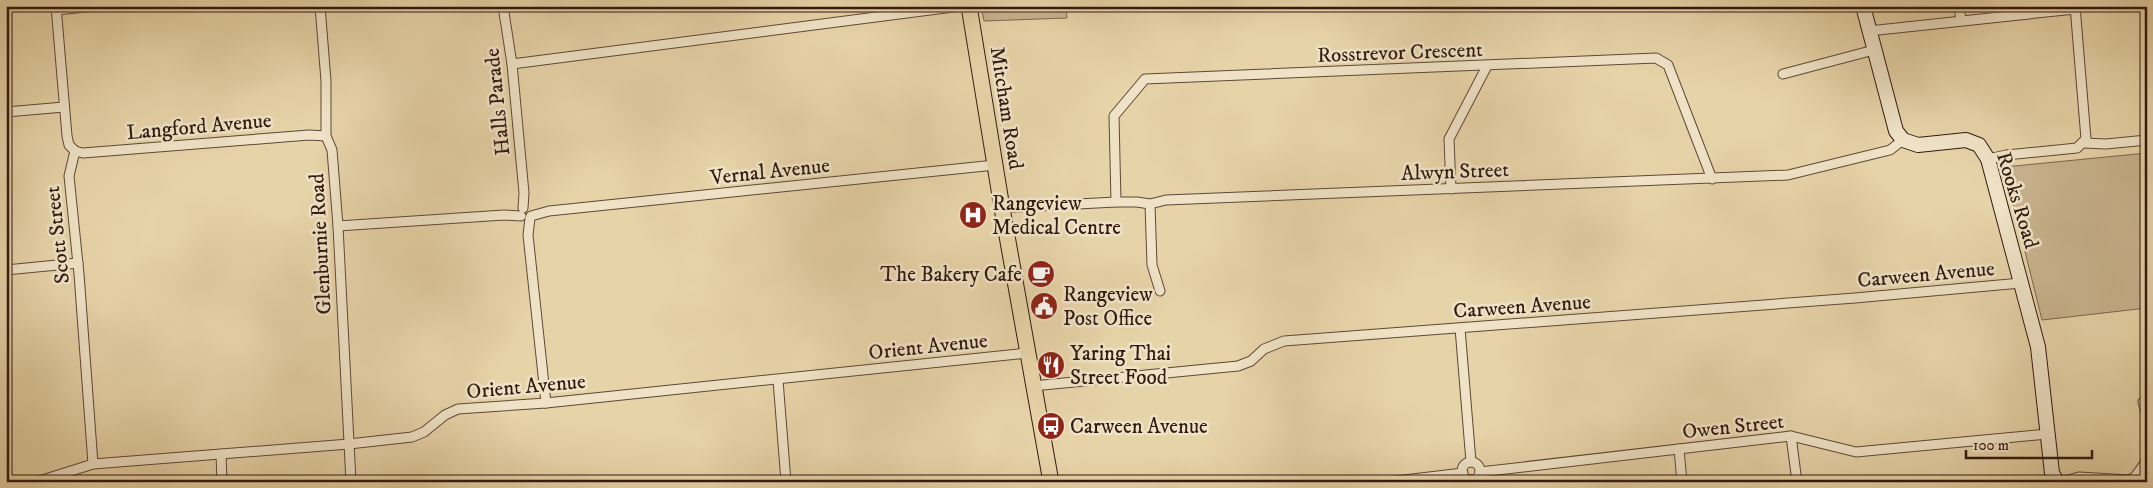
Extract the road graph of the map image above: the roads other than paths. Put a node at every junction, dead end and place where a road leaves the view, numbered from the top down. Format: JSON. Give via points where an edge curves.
{"nodes":[{"id":1,"x":96,"y":6,"type":"edge"},
{"id":2,"x":320,"y":6,"type":"edge"},
{"id":3,"x":504,"y":6,"type":"edge"},
{"id":4,"x":961,"y":6,"type":"edge"},
{"id":5,"x":969,"y":6,"type":"edge"},
{"id":6,"x":1862,"y":6,"type":"edge"},
{"id":7,"x":1959,"y":6,"type":"edge"},
{"id":8,"x":56,"y":8,"type":"edge"},
{"id":9,"x":2075,"y":8,"type":"edge"},
{"id":10,"x":1961,"y":20,"type":"junction"},
{"id":11,"x":1869,"y":31,"type":"junction"},
{"id":12,"x":1874,"y":50,"type":"junction"},
{"id":13,"x":512,"y":64,"type":"junction"},
{"id":14,"x":1487,"y":66,"type":"junction"},
{"id":15,"x":1783,"y":74,"type":"dead end"},
{"id":16,"x":64,"y":108,"type":"junction"},
{"id":17,"x":6,"y":112,"type":"edge"},
{"id":18,"x":326,"y":136,"type":"junction"},
{"id":19,"x":1903,"y":140,"type":"junction"},
{"id":20,"x":2147,"y":140,"type":"edge"},
{"id":21,"x":2084,"y":143,"type":"junction"},
{"id":22,"x":74,"y":151,"type":"junction"},
{"id":23,"x":1988,"y":159,"type":"junction"},
{"id":24,"x":995,"y":164,"type":"junction"},
{"id":25,"x":1712,"y":179,"type":"junction"},
{"id":26,"x":1451,"y":189,"type":"junction"},
{"id":27,"x":1116,"y":202,"type":"junction"},
{"id":28,"x":1150,"y":204,"type":"junction"},
{"id":29,"x":1002,"y":208,"type":"junction"},
{"id":30,"x":526,"y":213,"type":"junction"},
{"id":31,"x":338,"y":226,"type":"junction"},
{"id":32,"x":78,"y":264,"type":"junction"},
{"id":33,"x":6,"y":270,"type":"edge"},
{"id":34,"x":2021,"y":283,"type":"junction"},
{"id":35,"x":1160,"y":291,"type":"dead end"},
{"id":36,"x":1460,"y":328,"type":"junction"},
{"id":37,"x":1027,"y":353,"type":"junction"},
{"id":38,"x":778,"y":380,"type":"junction"},
{"id":39,"x":1033,"y":386,"type":"junction"},
{"id":40,"x":2143,"y":402,"type":"dead end"},
{"id":41,"x":546,"y":403,"type":"junction"},
{"id":42,"x":2147,"y":416,"type":"edge"},
{"id":43,"x":2048,"y":434,"type":"junction"},
{"id":44,"x":1791,"y":436,"type":"junction"},
{"id":45,"x":349,"y":444,"type":"junction"},
{"id":46,"x":1679,"y":449,"type":"junction"},
{"id":47,"x":221,"y":454,"type":"junction"},
{"id":48,"x":2147,"y":460,"type":"edge"},
{"id":49,"x":1471,"y":462,"type":"junction"},
{"id":50,"x":93,"y":464,"type":"junction"},
{"id":51,"x":1480,"y":472,"type":"junction"},
{"id":52,"x":1463,"y":473,"type":"junction"},
{"id":53,"x":1472,"y":481,"type":"edge"},
{"id":54,"x":36,"y":482,"type":"edge"},
{"id":55,"x":222,"y":482,"type":"edge"},
{"id":56,"x":352,"y":482,"type":"edge"},
{"id":57,"x":786,"y":482,"type":"edge"},
{"id":58,"x":1051,"y":482,"type":"edge"},
{"id":59,"x":1387,"y":482,"type":"edge"},
{"id":60,"x":1682,"y":482,"type":"edge"},
{"id":61,"x":1797,"y":482,"type":"edge"},
{"id":62,"x":2057,"y":482,"type":"edge"},
{"id":63,"x":2061,"y":482,"type":"edge"}],
"edges":[{"from":1,"to":8,"type":"street"},
{"from":2,"to":18,"type":"street","name":"Glenburnie Road","via":[[326,81]]},
{"from":3,"to":13,"type":"street","name":"Halls Parade"},
{"from":4,"to":13,"type":"street"},
{"from":5,"to":24,"type":"main road","name":"Mitcham Road"},
{"from":6,"to":11,"type":"street"},
{"from":7,"to":10,"type":"street"},
{"from":8,"to":16,"type":"street"},
{"from":9,"to":10,"type":"street"},
{"from":9,"to":21,"type":"street","via":[[2087,136]]},
{"from":10,"to":11,"type":"street"},
{"from":11,"to":12,"type":"street"},
{"from":12,"to":15,"type":"street"},
{"from":12,"to":19,"type":"street","via":[[1896,131]]},
{"from":13,"to":30,"type":"street","name":"Halls Parade"},
{"from":14,"to":25,"type":"street","name":"Rosstrevor Crescent","via":[[1656,58],[1668,65]]},
{"from":14,"to":26,"type":"street","via":[[1448,139]]},
{"from":14,"to":27,"type":"street","name":"Rosstrevor Crescent","via":[[1145,79],[1114,116]]},
{"from":16,"to":17,"type":"street"},
{"from":16,"to":22,"type":"street","via":[[69,145]]},
{"from":18,"to":22,"type":"street","name":"Langford Avenue","via":[[83,153]]},
{"from":18,"to":31,"type":"street","name":"Glenburnie Road","via":[[332,150]]},
{"from":19,"to":23,"type":"street","name":"Rooks Road","via":[[1918,145],[1966,140],[1979,144]]},
{"from":19,"to":25,"type":"street","name":"Alwyn Street","via":[[1890,150],[1788,175]]},
{"from":20,"to":21,"type":"street"},
{"from":21,"to":23,"type":"street","via":[[2077,148]]},
{"from":22,"to":32,"type":"street","name":"Scott Street","via":[[68,176]]},
{"from":23,"to":34,"type":"street","name":"Rooks Road"},
{"from":24,"to":29,"type":"main road","name":"Mitcham Road"},
{"from":24,"to":30,"type":"street","name":"Vernal Avenue"},
{"from":25,"to":26,"type":"street","name":"Alwyn Street"},
{"from":26,"to":28,"type":"street","name":"Alwyn Street","via":[[1166,200]]},
{"from":27,"to":28,"type":"street","name":"Alwyn Street"},
{"from":27,"to":29,"type":"street","name":"Alwyn Street"},
{"from":28,"to":35,"type":"street","via":[[1152,266]]},
{"from":29,"to":37,"type":"main road","name":"Mitcham Road"},
{"from":30,"to":31,"type":"street","name":"Vernal Avenue"},
{"from":30,"to":41,"type":"street","name":"Halls Parade"},
{"from":31,"to":45,"type":"street","name":"Glenburnie Road"},
{"from":32,"to":33,"type":"street"},
{"from":32,"to":50,"type":"street","name":"Scott Street"},
{"from":34,"to":36,"type":"street","name":"Carween Avenue"},
{"from":34,"to":43,"type":"street","name":"Rooks Road","via":[[2038,347]]},
{"from":36,"to":39,"type":"street","name":"Carween Avenue","via":[[1284,341],[1238,366]]},
{"from":36,"to":49,"type":"street"},
{"from":37,"to":38,"type":"street","name":"Orient Avenue"},
{"from":37,"to":39,"type":"main road","name":"Mitcham Road"},
{"from":38,"to":41,"type":"street","name":"Orient Avenue"},
{"from":38,"to":57,"type":"street"},
{"from":39,"to":58,"type":"main road","name":"Mitcham Road"},
{"from":40,"to":42,"type":"street"},
{"from":41,"to":45,"type":"street","name":"Orient Avenue","via":[[458,409],[412,437]]},
{"from":43,"to":44,"type":"street","name":"Owen Street","via":[[1856,452]]},
{"from":43,"to":62,"type":"street","name":"Rooks Road","via":[[2052,473]]},
{"from":44,"to":46,"type":"street","name":"Owen Street"},
{"from":44,"to":61,"type":"street"},
{"from":45,"to":47,"type":"street","name":"Orient Avenue"},
{"from":45,"to":56,"type":"street","name":"Glenburnie Road"},
{"from":46,"to":51,"type":"street","name":"Owen Street"},
{"from":46,"to":60,"type":"street"},
{"from":47,"to":50,"type":"street","name":"Orient Avenue"},
{"from":47,"to":55,"type":"street"},
{"from":48,"to":63,"type":"street","via":[[2129,480],[2079,477]]},
{"from":49,"to":51,"type":"street","via":[[1479,466]]},
{"from":49,"to":52,"type":"street","via":[[1465,464]]},
{"from":50,"to":54,"type":"street","name":"Orient Avenue"},
{"from":51,"to":53,"type":"street"},
{"from":52,"to":53,"type":"street"},
{"from":52,"to":59,"type":"street"}]}
